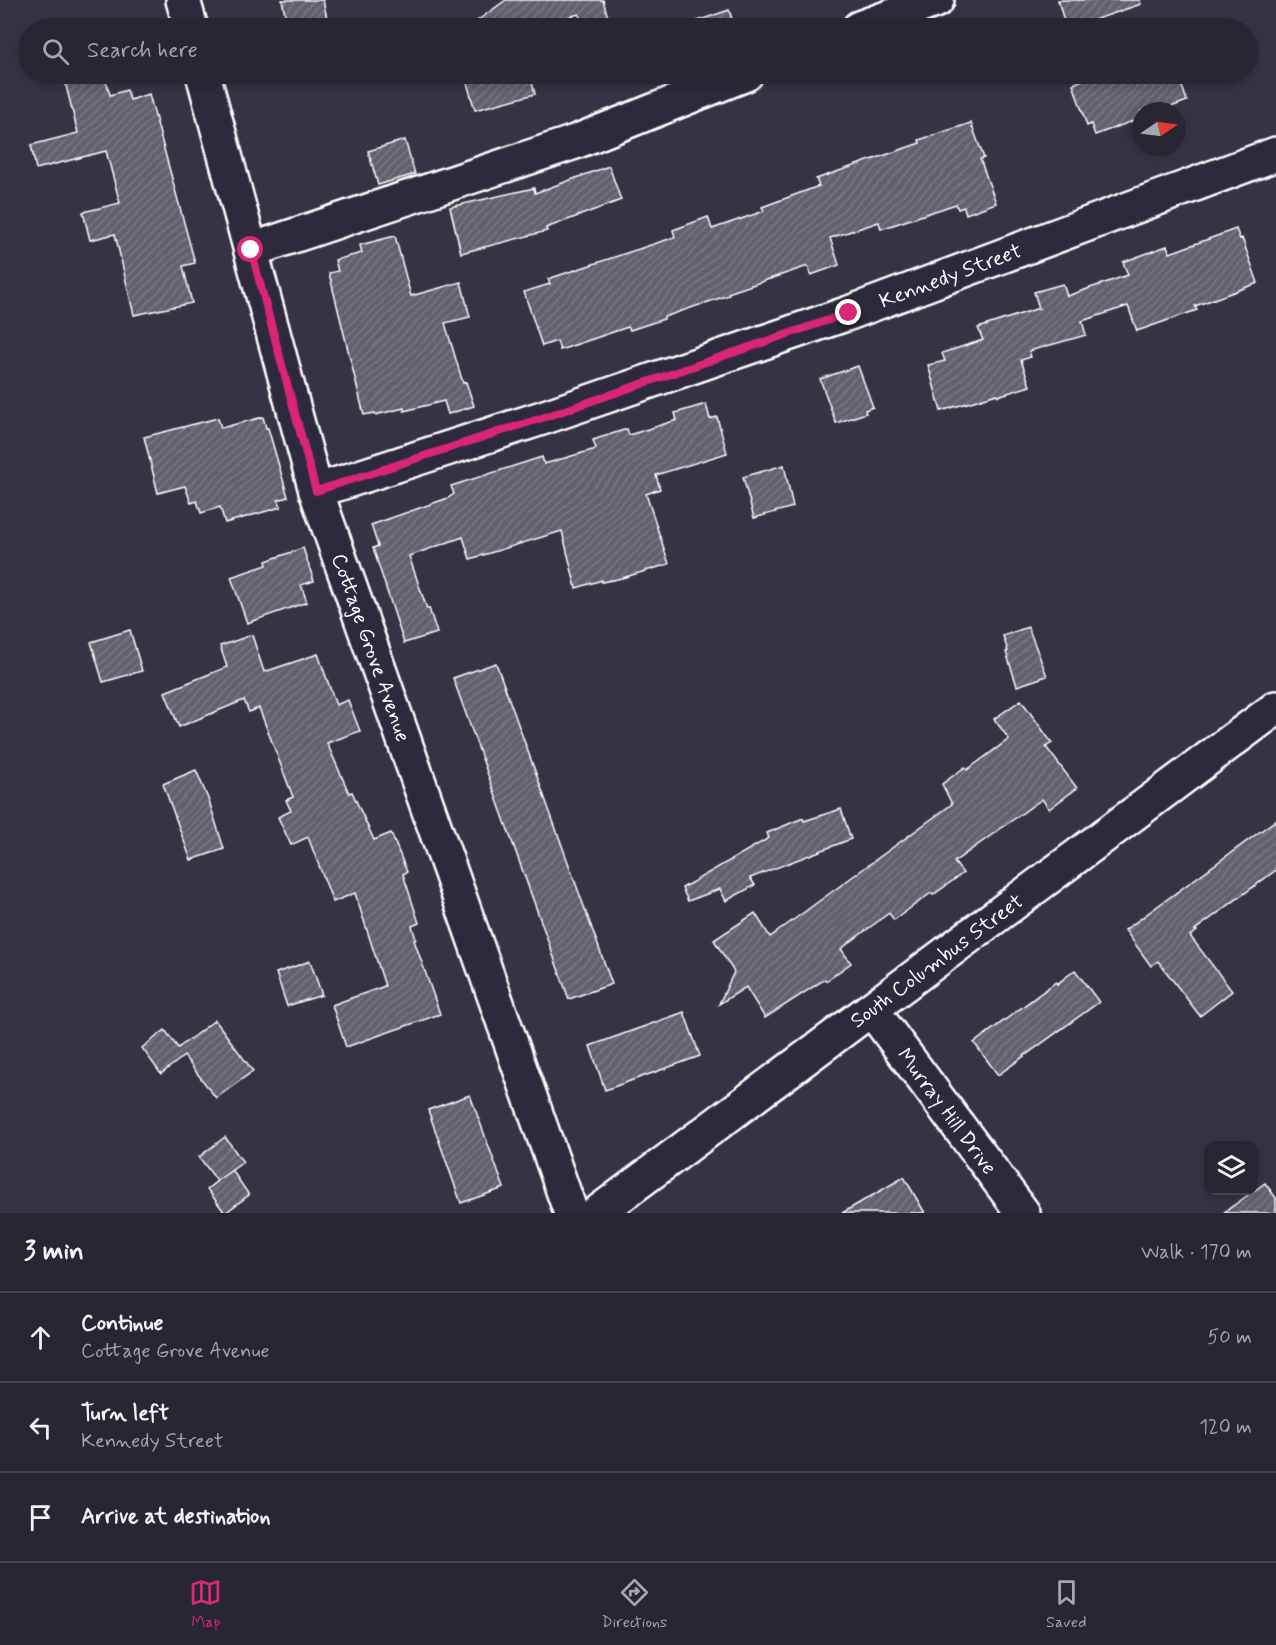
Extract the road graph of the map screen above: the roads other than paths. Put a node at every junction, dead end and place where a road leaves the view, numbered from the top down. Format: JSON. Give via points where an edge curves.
{"nodes":[{"id":1,"x":183,"y":0,"type":"edge"},
{"id":2,"x":937,"y":0,"type":"edge"},
{"id":3,"x":188,"y":18,"type":"edge"},
{"id":4,"x":887,"y":18,"type":"edge"},
{"id":5,"x":206,"y":84,"type":"edge"},
{"id":6,"x":722,"y":84,"type":"edge"},
{"id":7,"x":1276,"y":154,"type":"edge"},
{"id":8,"x":251,"y":250,"type":"junction"},
{"id":9,"x":316,"y":491,"type":"junction"},
{"id":10,"x":1276,"y":708,"type":"edge"},
{"id":11,"x":872,"y":1010,"type":"junction"},
{"id":12,"x":571,"y":1213,"type":"edge"},
{"id":13,"x":597,"y":1213,"type":"edge"},
{"id":14,"x":1023,"y":1213,"type":"edge"}],
"edges":[{"from":1,"to":3,"type":"street"},
{"from":2,"to":4,"type":"street"},
{"from":5,"to":8,"type":"street","name":"Cottage Grove Avenue"},
{"from":6,"to":8,"type":"street","via":[[575,142]]},
{"from":7,"to":9,"type":"street","name":"Kennedy Street","via":[[849,313]]},
{"from":8,"to":9,"type":"street","name":"Cottage Grove Avenue"},
{"from":9,"to":12,"type":"street","name":"Cottage Grove Avenue"},
{"from":10,"to":11,"type":"street","name":"South Columbus Street"},
{"from":11,"to":13,"type":"street","name":"South Columbus Street"},
{"from":11,"to":14,"type":"street","name":"Murray Hill Drive"}]}
